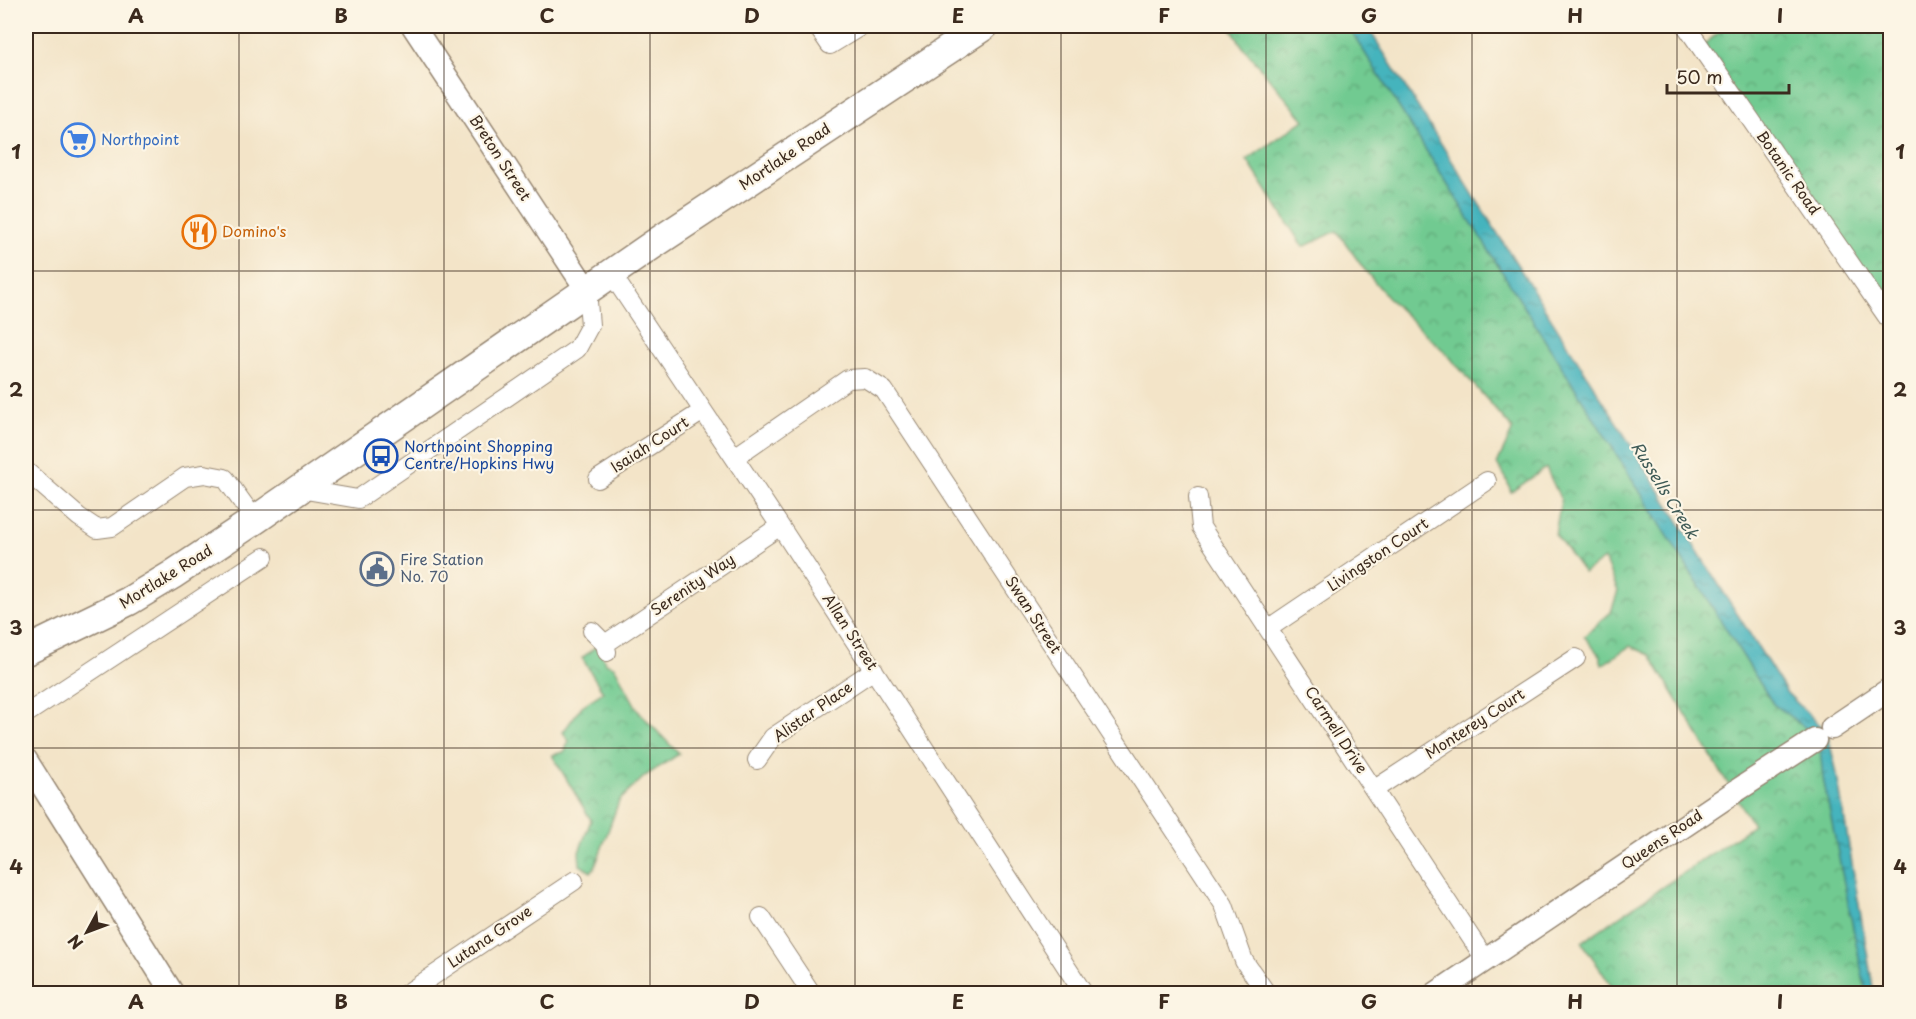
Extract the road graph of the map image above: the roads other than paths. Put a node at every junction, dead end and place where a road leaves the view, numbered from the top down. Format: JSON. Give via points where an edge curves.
{"nodes":[{"id":1,"x":413,"y":26,"type":"edge"},
{"id":2,"x":817,"y":26,"type":"edge"},
{"id":3,"x":861,"y":26,"type":"edge"},
{"id":4,"x":1686,"y":26,"type":"edge"},
{"id":5,"x":973,"y":29,"type":"edge"},
{"id":6,"x":611,"y":273,"type":"junction"},
{"id":7,"x":587,"y":290,"type":"junction"},
{"id":8,"x":1890,"y":321,"type":"edge"},
{"id":9,"x":703,"y":411,"type":"junction"},
{"id":10,"x":735,"y":457,"type":"junction"},
{"id":11,"x":26,"y":471,"type":"edge"},
{"id":12,"x":598,"y":479,"type":"dead end"},
{"id":13,"x":1487,"y":481,"type":"dead end"},
{"id":14,"x":300,"y":489,"type":"junction"},
{"id":15,"x":1198,"y":497,"type":"dead end"},
{"id":16,"x":255,"y":520,"type":"junction"},
{"id":17,"x":780,"y":526,"type":"junction"},
{"id":18,"x":264,"y":557,"type":"dead end"},
{"id":19,"x":1269,"y":628,"type":"junction"},
{"id":20,"x":592,"y":631,"type":"dead end"},
{"id":21,"x":26,"y":651,"type":"edge"},
{"id":22,"x":1576,"y":658,"type":"dead end"},
{"id":23,"x":874,"y":670,"type":"junction"},
{"id":24,"x":1890,"y":689,"type":"edge"},
{"id":25,"x":26,"y":714,"type":"edge"},
{"id":26,"x":26,"y":760,"type":"edge"},
{"id":27,"x":758,"y":760,"type":"dead end"},
{"id":28,"x":1375,"y":789,"type":"junction"},
{"id":29,"x":574,"y":881,"type":"dead end"},
{"id":30,"x":761,"y":917,"type":"dead end"},
{"id":31,"x":1485,"y":959,"type":"junction"},
{"id":32,"x":173,"y":993,"type":"edge"},
{"id":33,"x":406,"y":993,"type":"edge"},
{"id":34,"x":812,"y":993,"type":"edge"},
{"id":35,"x":1084,"y":993,"type":"edge"},
{"id":36,"x":1267,"y":993,"type":"edge"},
{"id":37,"x":1435,"y":993,"type":"edge"}],
"edges":[{"from":1,"to":7,"type":"street","name":"Breton Street"},
{"from":2,"to":3,"type":"street","via":[[830,45]]},
{"from":4,"to":8,"type":"street","name":"Botanic Road"},
{"from":5,"to":6,"type":"main road","name":"Mortlake Road"},
{"from":6,"to":7,"type":"main road","name":"Mortlake Road"},
{"from":6,"to":9,"type":"street","name":"Allan Street"},
{"from":7,"to":14,"type":"main road","name":"Mortlake Road"},
{"from":7,"to":14,"type":"street","via":[[590,325],[577,349],[358,499]]},
{"from":9,"to":10,"type":"street","name":"Allan Street"},
{"from":9,"to":12,"type":"street","name":"Isaiah Court"},
{"from":10,"to":17,"type":"street","name":"Allan Street"},
{"from":10,"to":36,"type":"street","name":"Swan Street","via":[[848,380],[865,378],[884,390],[1224,905],[1244,961]]},
{"from":11,"to":16,"type":"street","via":[[97,529],[112,527],[185,477],[204,474],[225,478]]},
{"from":13,"to":19,"type":"street","name":"Livingston Court"},
{"from":14,"to":16,"type":"main road","name":"Mortlake Road"},
{"from":15,"to":19,"type":"street","name":"Carmell Drive","via":[[1202,527]]},
{"from":16,"to":21,"type":"main road","name":"Mortlake Road","via":[[129,601]]},
{"from":17,"to":20,"type":"street","name":"Serenity Way","via":[[606,648]]},
{"from":17,"to":23,"type":"street","name":"Allan Street"},
{"from":18,"to":25,"type":"street"},
{"from":19,"to":28,"type":"street","name":"Carmell Drive"},
{"from":22,"to":28,"type":"street","name":"Monterey Court"},
{"from":23,"to":27,"type":"street","name":"Alistar Place","via":[[773,738]]},
{"from":23,"to":35,"type":"street","name":"Allan Street"},
{"from":24,"to":31,"type":"street","name":"Queens Road"},
{"from":26,"to":32,"type":"street"},
{"from":28,"to":31,"type":"street","name":"Carmell Drive"},
{"from":29,"to":33,"type":"street","name":"Lutana Grove"},
{"from":30,"to":34,"type":"street"},
{"from":31,"to":37,"type":"street","name":"Queens Road"}]}
